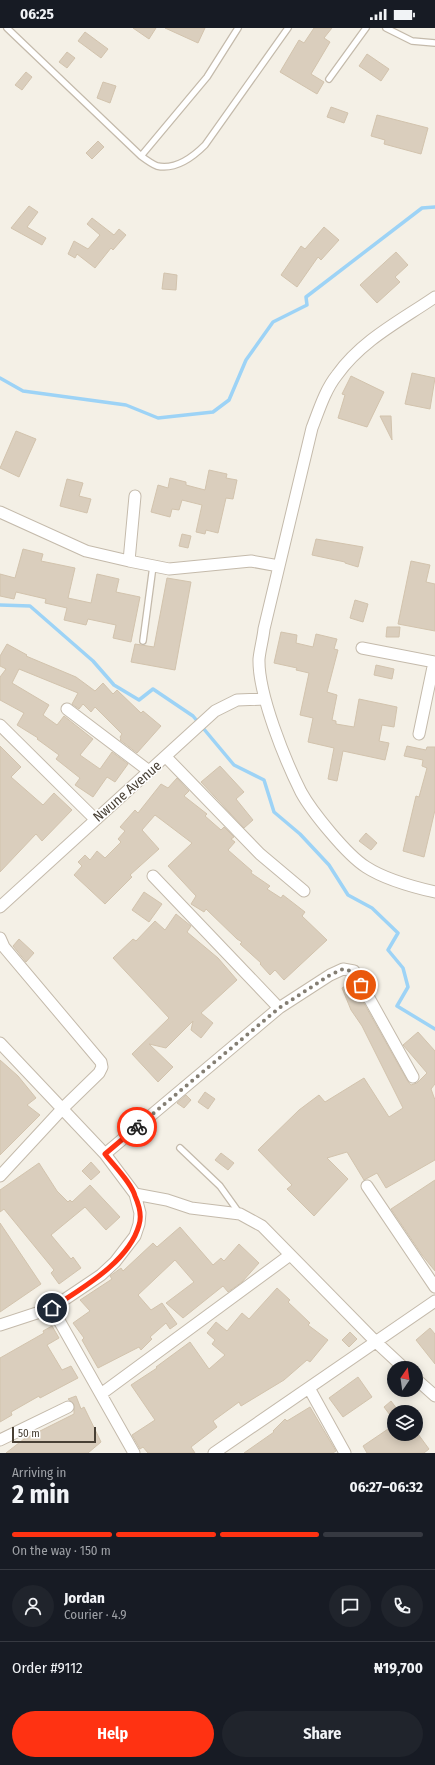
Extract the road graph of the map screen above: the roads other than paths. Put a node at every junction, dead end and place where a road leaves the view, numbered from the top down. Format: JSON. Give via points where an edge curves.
{"nodes":[{"id":1,"x":7,"y":28,"type":"edge"},
{"id":2,"x":238,"y":28,"type":"edge"},
{"id":3,"x":288,"y":28,"type":"edge"},
{"id":4,"x":366,"y":28,"type":"edge"},
{"id":5,"x":386,"y":28,"type":"edge"},
{"id":6,"x":435,"y":44,"type":"edge"},
{"id":7,"x":329,"y":79,"type":"dead end"},
{"id":8,"x":141,"y":156,"type":"junction"},
{"id":9,"x":435,"y":297,"type":"edge"},
{"id":10,"x":135,"y":496,"type":"dead end"},
{"id":11,"x":0,"y":512,"type":"edge"},
{"id":12,"x":129,"y":561,"type":"junction"},
{"id":13,"x":153,"y":566,"type":"junction"},
{"id":14,"x":279,"y":566,"type":"junction"},
{"id":15,"x":143,"y":640,"type":"dead end"},
{"id":16,"x":362,"y":648,"type":"dead end"},
{"id":17,"x":434,"y":662,"type":"edge"},
{"id":18,"x":265,"y":699,"type":"junction"},
{"id":19,"x":67,"y":709,"type":"dead end"},
{"id":20,"x":0,"y":725,"type":"edge"},
{"id":21,"x":419,"y":734,"type":"dead end"},
{"id":22,"x":166,"y":757,"type":"junction"},
{"id":23,"x":149,"y":771,"type":"junction"},
{"id":24,"x":95,"y":819,"type":"junction"},
{"id":25,"x":153,"y":876,"type":"dead end"},
{"id":26,"x":304,"y":891,"type":"dead end"},
{"id":27,"x":435,"y":892,"type":"edge"},
{"id":28,"x":0,"y":907,"type":"edge"},
{"id":29,"x":0,"y":938,"type":"edge"},
{"id":30,"x":279,"y":1008,"type":"junction"},
{"id":31,"x":0,"y":1043,"type":"edge"},
{"id":32,"x":413,"y":1077,"type":"dead end"},
{"id":33,"x":63,"y":1108,"type":"junction"},
{"id":34,"x":180,"y":1148,"type":"dead end"},
{"id":35,"x":105,"y":1154,"type":"junction"},
{"id":36,"x":0,"y":1176,"type":"edge"},
{"id":37,"x":367,"y":1186,"type":"dead end"},
{"id":38,"x":135,"y":1194,"type":"junction"},
{"id":39,"x":240,"y":1214,"type":"junction"},
{"id":40,"x":290,"y":1255,"type":"junction"},
{"id":41,"x":435,"y":1287,"type":"edge"},
{"id":42,"x":435,"y":1301,"type":"edge"},
{"id":43,"x":52,"y":1308,"type":"junction"},
{"id":44,"x":0,"y":1325,"type":"edge"},
{"id":45,"x":376,"y":1342,"type":"junction"},
{"id":46,"x":396,"y":1361,"type":"edge"},
{"id":47,"x":423,"y":1385,"type":"edge"},
{"id":48,"x":309,"y":1388,"type":"junction"},
{"id":49,"x":101,"y":1394,"type":"junction"},
{"id":50,"x":435,"y":1396,"type":"edge"},
{"id":51,"x":68,"y":1407,"type":"dead end"},
{"id":52,"x":0,"y":1440,"type":"edge"},
{"id":53,"x":134,"y":1453,"type":"edge"},
{"id":54,"x":214,"y":1453,"type":"edge"},
{"id":55,"x":345,"y":1453,"type":"edge"}],
"edges":[{"from":1,"to":8,"type":"lane"},
{"from":2,"to":8,"type":"lane","via":[[207,77]]},
{"from":3,"to":8,"type":"lane","via":[[205,145],[193,157],[174,164],[157,166]]},
{"from":4,"to":7,"type":"lane"},
{"from":5,"to":6,"type":"lane","via":[[412,41]]},
{"from":9,"to":14,"type":"street","via":[[385,329],[354,353],[336,376],[321,403],[312,428]]},
{"from":10,"to":12,"type":"street"},
{"from":11,"to":12,"type":"street","via":[[86,551]]},
{"from":12,"to":13,"type":"street"},
{"from":13,"to":14,"type":"street","via":[[169,569],[251,561]]},
{"from":13,"to":15,"type":"lane"},
{"from":14,"to":18,"type":"street","via":[[259,660]]},
{"from":16,"to":17,"type":"street"},
{"from":17,"to":21,"type":"street"},
{"from":18,"to":22,"type":"street","name":"Nwune Avenue","via":[[237,700],[215,711]]},
{"from":18,"to":27,"type":"street","via":[[302,793],[327,828],[367,868],[389,878]]},
{"from":19,"to":23,"type":"street"},
{"from":20,"to":24,"type":"street"},
{"from":22,"to":23,"type":"street","name":"Nwune Avenue"},
{"from":22,"to":26,"type":"street","via":[[260,854]]},
{"from":23,"to":24,"type":"street","name":"Nwune Avenue"},
{"from":24,"to":28,"type":"street","name":"Nwune Avenue"},
{"from":25,"to":30,"type":"street"},
{"from":29,"to":33,"type":"street","via":[[4,947],[101,1062],[99,1073]]},
{"from":30,"to":32,"type":"street","via":[[330,975],[343,969],[354,972]]},
{"from":30,"to":35,"type":"street"},
{"from":31,"to":33,"type":"street"},
{"from":33,"to":35,"type":"street"},
{"from":33,"to":36,"type":"street"},
{"from":34,"to":39,"type":"lane","via":[[220,1186]]},
{"from":35,"to":38,"type":"street"},
{"from":37,"to":41,"type":"street"},
{"from":38,"to":39,"type":"street","via":[[191,1208]]},
{"from":38,"to":43,"type":"street","via":[[140,1224],[126,1250],[101,1275]]},
{"from":39,"to":40,"type":"street","via":[[262,1226]]},
{"from":40,"to":45,"type":"street"},
{"from":40,"to":49,"type":"street"},
{"from":42,"to":45,"type":"street"},
{"from":43,"to":44,"type":"street"},
{"from":43,"to":49,"type":"street"},
{"from":45,"to":46,"type":"street"},
{"from":45,"to":48,"type":"street"},
{"from":47,"to":50,"type":"street"},
{"from":48,"to":54,"type":"street"},
{"from":48,"to":55,"type":"street"},
{"from":49,"to":53,"type":"street"},
{"from":51,"to":52,"type":"street"}]}
